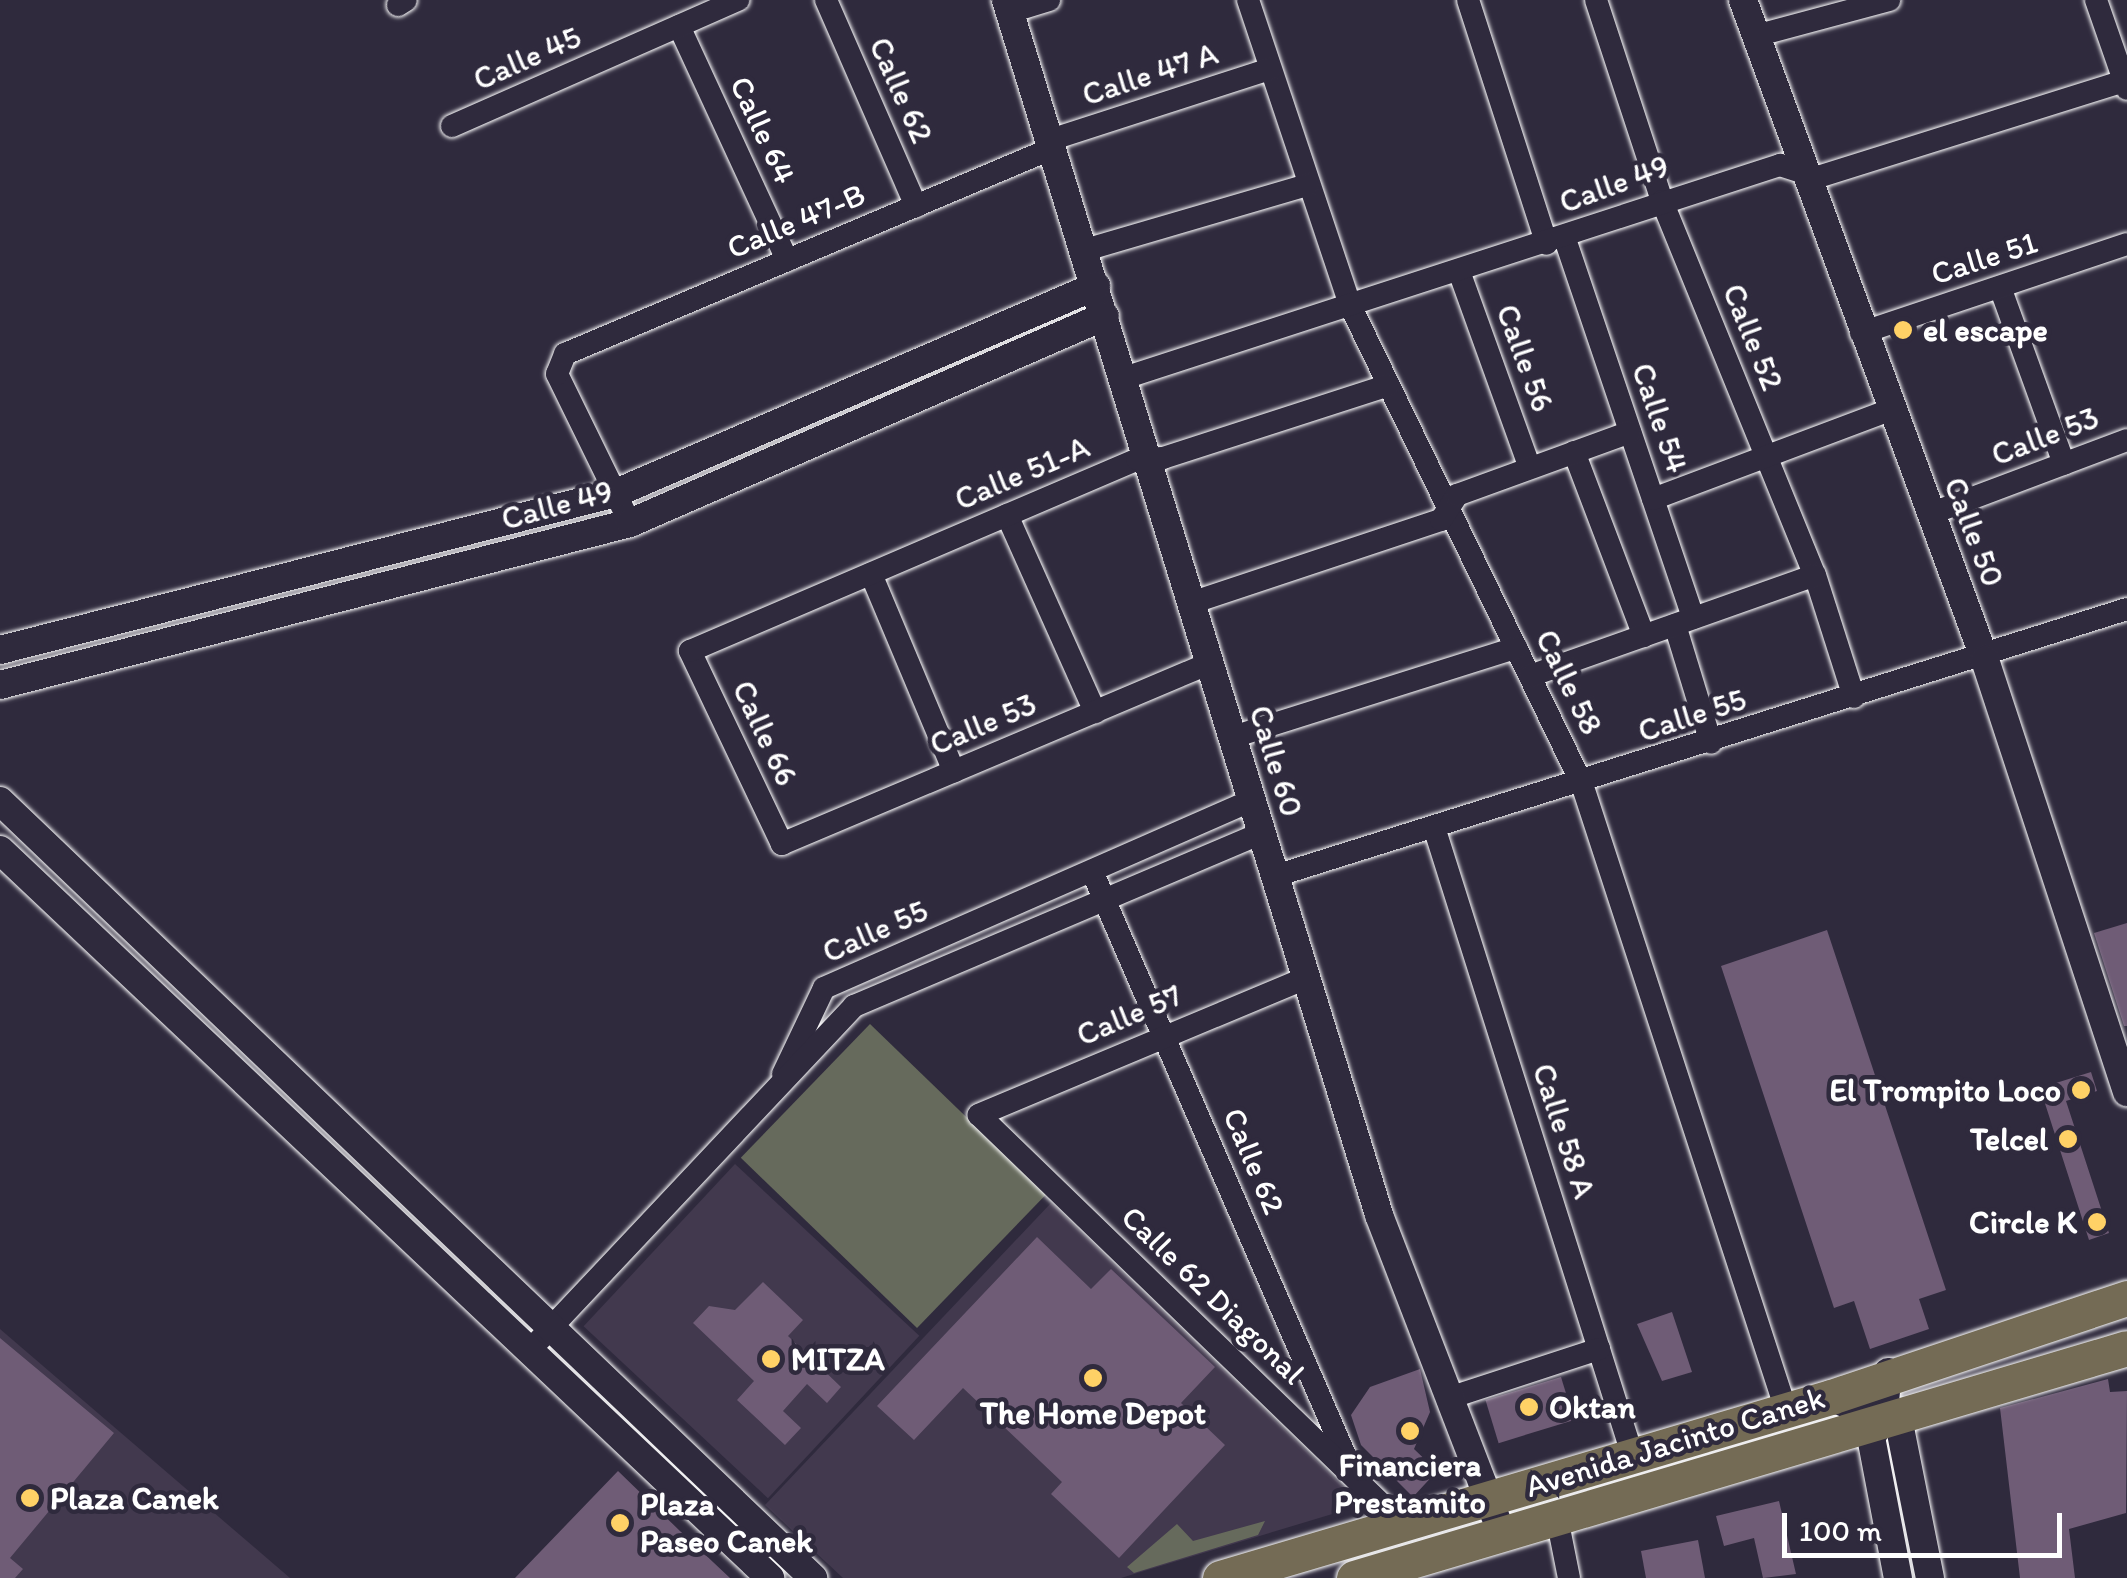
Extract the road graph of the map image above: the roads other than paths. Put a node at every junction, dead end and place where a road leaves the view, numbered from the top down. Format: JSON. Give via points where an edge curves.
{"nodes":[{"id":1,"x":738,"y":0,"type":"edge"},
{"id":2,"x":826,"y":0,"type":"edge"},
{"id":3,"x":1049,"y":0,"type":"edge"},
{"id":4,"x":1248,"y":0,"type":"edge"},
{"id":5,"x":1468,"y":0,"type":"edge"},
{"id":6,"x":1596,"y":0,"type":"edge"},
{"id":7,"x":1743,"y":0,"type":"edge"},
{"id":8,"x":1889,"y":0,"type":"edge"},
{"id":9,"x":2096,"y":0,"type":"edge"},
{"id":10,"x":1008,"y":6,"type":"edge"},
{"id":11,"x":680,"y":26,"type":"junction"},
{"id":12,"x":1755,"y":36,"type":"junction"},
{"id":13,"x":1270,"y":69,"type":"junction"},
{"id":14,"x":2126,"y":83,"type":"edge"},
{"id":15,"x":452,"y":126,"type":"dead end"},
{"id":16,"x":1051,"y":144,"type":"junction"},
{"id":17,"x":1800,"y":171,"type":"junction"},
{"id":18,"x":1308,"y":185,"type":"junction"},
{"id":19,"x":1662,"y":202,"type":"junction"},
{"id":20,"x":916,"y":206,"type":"junction"},
{"id":21,"x":1556,"y":241,"type":"junction"},
{"id":22,"x":2127,"y":244,"type":"edge"},
{"id":23,"x":1084,"y":250,"type":"junction"},
{"id":24,"x":786,"y":260,"type":"junction"},
{"id":25,"x":1459,"y":271,"type":"junction"},
{"id":26,"x":1096,"y":286,"type":"junction"},
{"id":27,"x":2000,"y":287,"type":"junction"},
{"id":28,"x":1350,"y":305,"type":"junction"},
{"id":29,"x":1105,"y":316,"type":"junction"},
{"id":30,"x":1861,"y":333,"type":"junction"},
{"id":31,"x":1124,"y":378,"type":"junction"},
{"id":32,"x":872,"y":383,"type":"junction"},
{"id":33,"x":1389,"y":385,"type":"junction"},
{"id":34,"x":1890,"y":410,"type":"junction"},
{"id":35,"x":884,"y":412,"type":"junction"},
{"id":36,"x":1630,"y":432,"type":"junction"},
{"id":37,"x":2127,"y":440,"type":"edge"},
{"id":38,"x":1764,"y":451,"type":"junction"},
{"id":39,"x":1574,"y":452,"type":"junction"},
{"id":40,"x":1150,"y":459,"type":"junction"},
{"id":41,"x":2064,"y":464,"type":"junction"},
{"id":42,"x":1530,"y":468,"type":"junction"},
{"id":43,"x":616,"y":493,"type":"junction"},
{"id":44,"x":1653,"y":499,"type":"junction"},
{"id":45,"x":1448,"y":508,"type":"junction"},
{"id":46,"x":1930,"y":514,"type":"junction"},
{"id":47,"x":1007,"y":515,"type":"junction"},
{"id":48,"x":630,"y":524,"type":"junction"},
{"id":49,"x":871,"y":574,"type":"junction"},
{"id":50,"x":1815,"y":575,"type":"junction"},
{"id":51,"x":282,"y":576,"type":"junction"},
{"id":52,"x":1191,"y":603,"type":"junction"},
{"id":53,"x":287,"y":610,"type":"junction"},
{"id":54,"x":2127,"y":610,"type":"edge"},
{"id":55,"x":1684,"y":622,"type":"junction"},
{"id":56,"x":1644,"y":636,"type":"junction"},
{"id":57,"x":1516,"y":648,"type":"junction"},
{"id":58,"x":0,"y":650,"type":"edge"},
{"id":59,"x":690,"y":651,"type":"joint"},
{"id":60,"x":1985,"y":660,"type":"junction"},
{"id":61,"x":1210,"y":662,"type":"junction"},
{"id":62,"x":1530,"y":676,"type":"junction"},
{"id":63,"x":0,"y":685,"type":"edge"},
{"id":64,"x":1854,"y":698,"type":"junction"},
{"id":65,"x":1095,"y":712,"type":"junction"},
{"id":66,"x":1232,"y":738,"type":"junction"},
{"id":67,"x":1711,"y":743,"type":"junction"},
{"id":68,"x":954,"y":772,"type":"junction"},
{"id":69,"x":1582,"y":784,"type":"junction"},
{"id":70,"x":0,"y":800,"type":"edge"},
{"id":71,"x":1252,"y":800,"type":"junction"},
{"id":72,"x":1434,"y":828,"type":"junction"},
{"id":73,"x":1262,"y":832,"type":"junction"},
{"id":74,"x":782,"y":844,"type":"joint"},
{"id":75,"x":0,"y":850,"type":"edge"},
{"id":76,"x":1092,"y":870,"type":"junction"},
{"id":77,"x":1275,"y":876,"type":"junction"},
{"id":78,"x":1105,"y":899,"type":"junction"},
{"id":79,"x":1306,"y":978,"type":"junction"},
{"id":80,"x":220,"y":1011,"type":"junction"},
{"id":81,"x":198,"y":1036,"type":"junction"},
{"id":82,"x":1164,"y":1036,"type":"junction"},
{"id":83,"x":2127,"y":1092,"type":"edge"},
{"id":84,"x":772,"y":1098,"type":"junction"},
{"id":85,"x":979,"y":1115,"type":"joint"},
{"id":86,"x":2127,"y":1298,"type":"edge"},
{"id":87,"x":551,"y":1328,"type":"junction"},
{"id":88,"x":2127,"y":1348,"type":"edge"},
{"id":89,"x":1599,"y":1349,"type":"junction"},
{"id":90,"x":530,"y":1350,"type":"junction"},
{"id":91,"x":1888,"y":1372,"type":"junction"},
{"id":92,"x":1831,"y":1397,"type":"junction"},
{"id":93,"x":1450,"y":1398,"type":"junction"},
{"id":94,"x":1786,"y":1410,"type":"junction"},
{"id":95,"x":1882,"y":1420,"type":"junction"},
{"id":96,"x":1632,"y":1454,"type":"junction"},
{"id":97,"x":1355,"y":1478,"type":"junction"},
{"id":98,"x":1488,"y":1498,"type":"junction"},
{"id":99,"x":1558,"y":1518,"type":"junction"},
{"id":100,"x":1402,"y":1522,"type":"junction"},
{"id":101,"x":1502,"y":1534,"type":"junction"},
{"id":102,"x":770,"y":1578,"type":"edge"},
{"id":103,"x":814,"y":1578,"type":"edge"},
{"id":104,"x":1220,"y":1578,"type":"edge"},
{"id":105,"x":1354,"y":1578,"type":"edge"},
{"id":106,"x":1569,"y":1578,"type":"edge"},
{"id":107,"x":1898,"y":1578,"type":"edge"},
{"id":108,"x":1930,"y":1578,"type":"edge"}],
"edges":[{"from":1,"to":11,"type":"street","name":"Calle 45"},
{"from":2,"to":20,"type":"street","name":"Calle 62"},
{"from":3,"to":10,"type":"street"},
{"from":4,"to":13,"type":"street","name":"Calle 58"},
{"from":5,"to":21,"type":"street","name":"Calle 54"},
{"from":6,"to":19,"type":"street","name":"Calle 52"},
{"from":7,"to":12,"type":"street","name":"Calle 50"},
{"from":8,"to":12,"type":"street"},
{"from":9,"to":14,"type":"street"},
{"from":10,"to":16,"type":"street","name":"Calle 60"},
{"from":11,"to":15,"type":"street","name":"Calle 45"},
{"from":11,"to":24,"type":"street","name":"Calle 64"},
{"from":12,"to":17,"type":"street","name":"Calle 50"},
{"from":13,"to":16,"type":"street","name":"Calle 47 A"},
{"from":13,"to":18,"type":"street","name":"Calle 58"},
{"from":14,"to":17,"type":"street","name":"Calle 49","via":[[1818,177]]},
{"from":16,"to":20,"type":"street","name":"Calle 47-B"},
{"from":16,"to":23,"type":"street","name":"Calle 60"},
{"from":17,"to":19,"type":"street","name":"Calle 49","via":[[1780,164]]},
{"from":17,"to":30,"type":"street","name":"Calle 50"},
{"from":18,"to":23,"type":"street"},
{"from":18,"to":28,"type":"street","name":"Calle 58"},
{"from":19,"to":21,"type":"street","name":"Calle 49"},
{"from":19,"to":38,"type":"street","name":"Calle 52"},
{"from":20,"to":24,"type":"street","name":"Calle 47-B"},
{"from":21,"to":25,"type":"street","name":"Calle 49"},
{"from":21,"to":36,"type":"street","name":"Calle 54"},
{"from":22,"to":27,"type":"street","name":"Calle 51"},
{"from":23,"to":26,"type":"street","name":"Calle 60"},
{"from":24,"to":43,"type":"street","name":"Calle 47-B","via":[[565,354],[556,374]]},
{"from":25,"to":28,"type":"street","name":"Calle 49"},
{"from":25,"to":42,"type":"street","name":"Calle 56"},
{"from":26,"to":29,"type":"street","name":"Calle 60"},
{"from":26,"to":32,"type":"street","name":"Calle 49"},
{"from":27,"to":30,"type":"street","name":"Calle 51"},
{"from":27,"to":41,"type":"street"},
{"from":28,"to":31,"type":"street","name":"Calle 49"},
{"from":28,"to":33,"type":"street","name":"Calle 58"},
{"from":29,"to":31,"type":"street","name":"Calle 60"},
{"from":29,"to":35,"type":"street","name":"Calle 49"},
{"from":30,"to":34,"type":"street","name":"Calle 50"},
{"from":31,"to":40,"type":"street","name":"Calle 60"},
{"from":32,"to":35,"type":"street"},
{"from":32,"to":43,"type":"street","name":"Calle 49"},
{"from":33,"to":40,"type":"street","name":"Calle 51-A"},
{"from":33,"to":45,"type":"street","name":"Calle 58"},
{"from":34,"to":38,"type":"street"},
{"from":34,"to":46,"type":"street","name":"Calle 50"},
{"from":35,"to":48,"type":"street","name":"Calle 49"},
{"from":36,"to":39,"type":"street"},
{"from":36,"to":44,"type":"street","name":"Calle 54"},
{"from":37,"to":41,"type":"street","name":"Calle 53"},
{"from":38,"to":44,"type":"street"},
{"from":38,"to":50,"type":"street","name":"Calle 52"},
{"from":39,"to":42,"type":"street"},
{"from":39,"to":56,"type":"street"},
{"from":40,"to":47,"type":"street","name":"Calle 51-A"},
{"from":40,"to":52,"type":"street","name":"Calle 60"},
{"from":41,"to":46,"type":"street","name":"Calle 53"},
{"from":42,"to":45,"type":"street","via":[[1457,495]]},
{"from":43,"to":48,"type":"street"},
{"from":43,"to":51,"type":"street","name":"Calle 49"},
{"from":44,"to":55,"type":"street","name":"Calle 54"},
{"from":45,"to":52,"type":"street","via":[[1441,520]]},
{"from":45,"to":57,"type":"street","name":"Calle 58"},
{"from":46,"to":60,"type":"street","name":"Calle 50"},
{"from":47,"to":49,"type":"street","name":"Calle 51-A"},
{"from":47,"to":65,"type":"street"},
{"from":48,"to":53,"type":"street","name":"Calle 49"},
{"from":49,"to":59,"type":"street","name":"Calle 51-A"},
{"from":49,"to":68,"type":"street"},
{"from":50,"to":55,"type":"street"},
{"from":50,"to":64,"type":"street","name":"Calle 52"},
{"from":51,"to":53,"type":"street"},
{"from":51,"to":58,"type":"street","name":"Calle 49"},
{"from":52,"to":61,"type":"street","name":"Calle 60"},
{"from":53,"to":63,"type":"street","name":"Calle 49"},
{"from":54,"to":60,"type":"street","name":"Calle 55"},
{"from":55,"to":56,"type":"street"},
{"from":55,"to":67,"type":"street","name":"Calle 54"},
{"from":56,"to":62,"type":"street"},
{"from":57,"to":62,"type":"street","name":"Calle 58"},
{"from":57,"to":66,"type":"street"},
{"from":59,"to":74,"type":"street","name":"Calle 66"},
{"from":60,"to":64,"type":"street","name":"Calle 55"},
{"from":60,"to":83,"type":"street","name":"Calle 50"},
{"from":61,"to":65,"type":"street","name":"Calle 53"},
{"from":61,"to":66,"type":"street","name":"Calle 60"},
{"from":62,"to":69,"type":"street","name":"Calle 58"},
{"from":64,"to":67,"type":"street","name":"Calle 55"},
{"from":65,"to":68,"type":"street","name":"Calle 53"},
{"from":66,"to":71,"type":"street","name":"Calle 60"},
{"from":67,"to":69,"type":"street","name":"Calle 55"},
{"from":68,"to":74,"type":"street","name":"Calle 53"},
{"from":69,"to":72,"type":"street","name":"Calle 55"},
{"from":69,"to":94,"type":"street","name":"Calle 58"},
{"from":70,"to":80,"type":"street"},
{"from":71,"to":73,"type":"street","name":"Calle 60"},
{"from":71,"to":76,"type":"street","name":"Calle 55"},
{"from":72,"to":77,"type":"street","name":"Calle 55"},
{"from":72,"to":89,"type":"street","name":"Calle 58 A"},
{"from":73,"to":77,"type":"street","name":"Calle 60"},
{"from":73,"to":78,"type":"street","name":"Calle 55"},
{"from":75,"to":81,"type":"street"},
{"from":76,"to":78,"type":"street","name":"Calle 62"},
{"from":76,"to":84,"type":"street","name":"Calle 55","via":[[824,988]]},
{"from":77,"to":79,"type":"street","name":"Calle 60"},
{"from":78,"to":82,"type":"street","name":"Calle 62"},
{"from":78,"to":84,"type":"street","name":"Calle 55","via":[[854,1006]]},
{"from":79,"to":82,"type":"street","name":"Calle 57"},
{"from":79,"to":93,"type":"street","name":"Calle 60","via":[[1379,1215]]},
{"from":80,"to":81,"type":"street"},
{"from":80,"to":87,"type":"street"},
{"from":81,"to":90,"type":"street"},
{"from":82,"to":85,"type":"street","name":"Calle 57"},
{"from":82,"to":97,"type":"street","name":"Calle 62"},
{"from":84,"to":87,"type":"street"},
{"from":85,"to":97,"type":"street","name":"Calle 62 Diagonal"},
{"from":86,"to":91,"type":"main road","name":"Avenida Jacinto Canek"},
{"from":87,"to":90,"type":"street"},
{"from":87,"to":103,"type":"street"},
{"from":88,"to":95,"type":"main road","name":"Avenida Jacinto Canek"},
{"from":89,"to":93,"type":"street"},
{"from":89,"to":96,"type":"street","name":"Calle 58 A"},
{"from":90,"to":102,"type":"street"},
{"from":91,"to":92,"type":"main road","name":"Avenida Jacinto Canek"},
{"from":91,"to":95,"type":"street"},
{"from":92,"to":94,"type":"main road","name":"Avenida Jacinto Canek"},
{"from":92,"to":95,"type":"street"},
{"from":93,"to":98,"type":"street","name":"Calle 60"},
{"from":94,"to":96,"type":"main road","name":"Avenida Jacinto Canek"},
{"from":95,"to":99,"type":"main road","name":"Avenida Jacinto Canek"},
{"from":95,"to":107,"type":"street","via":[[1871,1437]]},
{"from":95,"to":108,"type":"street","via":[[1900,1428]]},
{"from":96,"to":98,"type":"main road","name":"Avenida Jacinto Canek"},
{"from":97,"to":100,"type":"street","name":"Calle 62 Diagonal"},
{"from":98,"to":100,"type":"main road","name":"Avenida Jacinto Canek"},
{"from":98,"to":101,"type":"street","name":"Calle 60"},
{"from":99,"to":101,"type":"main road","name":"Avenida Jacinto Canek"},
{"from":99,"to":106,"type":"street"},
{"from":100,"to":104,"type":"main road","name":"Avenida Jacinto Canek"},
{"from":101,"to":105,"type":"main road","name":"Avenida Jacinto Canek"}]}
